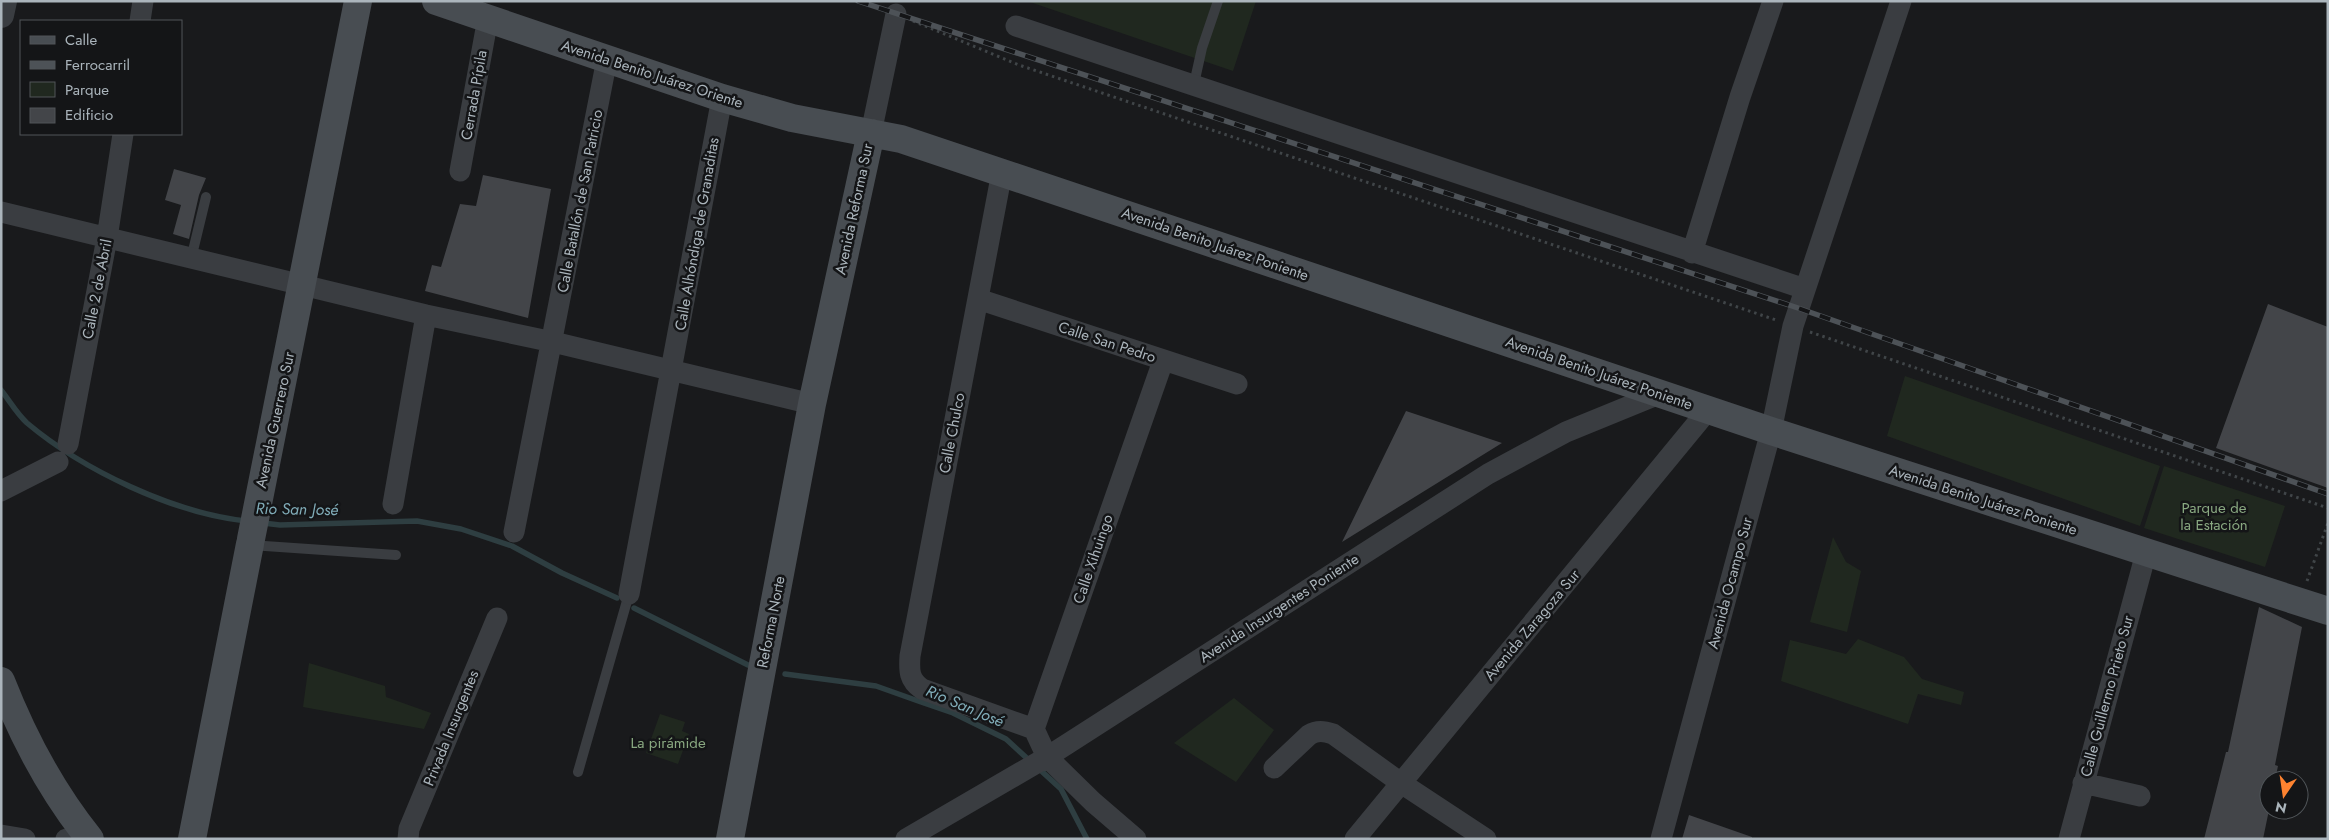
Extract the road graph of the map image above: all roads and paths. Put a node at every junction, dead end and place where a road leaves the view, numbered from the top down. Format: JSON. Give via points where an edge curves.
{"nodes":[{"id":1,"x":4,"y":1,"type":"edge"},
{"id":2,"x":143,"y":1,"type":"edge"},
{"id":3,"x":358,"y":1,"type":"edge"},
{"id":4,"x":436,"y":1,"type":"edge"},
{"id":5,"x":1218,"y":1,"type":"edge"},
{"id":6,"x":1773,"y":1,"type":"edge"},
{"id":7,"x":1902,"y":1,"type":"edge"},
{"id":8,"x":896,"y":14,"type":"joint"},
{"id":9,"x":1,"y":15,"type":"edge"},
{"id":10,"x":488,"y":18,"type":"junction"},
{"id":11,"x":140,"y":20,"type":"edge"},
{"id":12,"x":1016,"y":26,"type":"dead end"},
{"id":13,"x":607,"y":59,"type":"junction"},
{"id":14,"x":1194,"y":84,"type":"junction"},
{"id":15,"x":722,"y":98,"type":"junction"},
{"id":16,"x":871,"y":133,"type":"junction"},
{"id":17,"x":123,"y":135,"type":"edge"},
{"id":18,"x":460,"y":171,"type":"dead end"},
{"id":19,"x":1002,"y":172,"type":"junction"},
{"id":20,"x":206,"y":197,"type":"dead end"},
{"id":21,"x":1,"y":212,"type":"edge"},
{"id":22,"x":107,"y":238,"type":"junction"},
{"id":23,"x":1692,"y":253,"type":"junction"},
{"id":24,"x":191,"y":259,"type":"junction"},
{"id":25,"x":303,"y":284,"type":"junction"},
{"id":26,"x":1805,"y":289,"type":"junction"},
{"id":27,"x":978,"y":299,"type":"junction"},
{"id":28,"x":426,"y":315,"type":"junction"},
{"id":29,"x":1793,"y":326,"type":"junction"},
{"id":30,"x":553,"y":342,"type":"junction"},
{"id":31,"x":1163,"y":361,"type":"junction"},
{"id":32,"x":672,"y":370,"type":"junction"},
{"id":33,"x":1238,"y":384,"type":"dead end"},
{"id":34,"x":1659,"y":394,"type":"junction"},
{"id":35,"x":812,"y":404,"type":"junction"},
{"id":36,"x":1708,"y":410,"type":"junction"},
{"id":37,"x":1771,"y":431,"type":"junction"},
{"id":38,"x":1,"y":491,"type":"edge"},
{"id":39,"x":393,"y":504,"type":"dead end"},
{"id":40,"x":2328,"y":508,"type":"edge"},
{"id":41,"x":2328,"y":523,"type":"edge"},
{"id":42,"x":514,"y":532,"type":"dead end"},
{"id":43,"x":252,"y":533,"type":"junction"},
{"id":44,"x":2146,"y":553,"type":"junction"},
{"id":45,"x":396,"y":555,"type":"dead end"},
{"id":46,"x":629,"y":594,"type":"joint"},
{"id":47,"x":2297,"y":601,"type":"junction"},
{"id":48,"x":2328,"y":611,"type":"edge"},
{"id":49,"x":497,"y":618,"type":"dead end"},
{"id":50,"x":1,"y":681,"type":"edge"},
{"id":51,"x":1034,"y":728,"type":"junction"},
{"id":52,"x":1044,"y":758,"type":"junction"},
{"id":53,"x":1274,"y":768,"type":"dead end"},
{"id":54,"x":578,"y":772,"type":"dead end"},
{"id":55,"x":1401,"y":783,"type":"junction"},
{"id":56,"x":2083,"y":783,"type":"junction"},
{"id":57,"x":2140,"y":796,"type":"dead end"},
{"id":58,"x":1,"y":835,"type":"edge"},
{"id":59,"x":81,"y":838,"type":"edge"},
{"id":60,"x":26,"y":839,"type":"edge"},
{"id":61,"x":192,"y":839,"type":"edge"},
{"id":62,"x":408,"y":839,"type":"edge"},
{"id":63,"x":730,"y":839,"type":"edge"},
{"id":64,"x":906,"y":839,"type":"edge"},
{"id":65,"x":1136,"y":839,"type":"edge"},
{"id":66,"x":1355,"y":839,"type":"edge"},
{"id":67,"x":1486,"y":839,"type":"edge"},
{"id":68,"x":1661,"y":839,"type":"edge"},
{"id":69,"x":2070,"y":839,"type":"edge"}],
"edges":[{"from":1,"to":9,"type":"street"},
{"from":2,"to":11,"type":"street"},
{"from":3,"to":25,"type":"main road","name":"Avenida Guerrero Sur"},
{"from":4,"to":10,"type":"main road","name":"Avenida Benito Juárez Oriente"},
{"from":5,"to":14,"type":"lane"},
{"from":6,"to":23,"type":"street"},
{"from":7,"to":26,"type":"street","name":"Avenida Ocampo Sur"},
{"from":8,"to":16,"type":"street","name":"Avenida Reforma Sur"},
{"from":8,"to":29,"type":"path","via":[[1020,65]]},
{"from":10,"to":13,"type":"main road","name":"Avenida Benito Juárez Oriente"},
{"from":10,"to":18,"type":"street","name":"Cerrada Pípila"},
{"from":12,"to":14,"type":"street"},
{"from":13,"to":15,"type":"main road","name":"Avenida Benito Juárez Oriente"},
{"from":13,"to":30,"type":"street","name":"Calle Batallón de San Patricio"},
{"from":14,"to":23,"type":"street"},
{"from":15,"to":16,"type":"main road","name":"Avenida Benito Juárez Oriente","via":[[792,118]]},
{"from":15,"to":32,"type":"street","name":"Calle Alhóndiga de Granaditas"},
{"from":16,"to":19,"type":"main road","name":"Avenida Benito Juárez Poniente","via":[[901,139]]},
{"from":16,"to":35,"type":"main road","name":"Avenida Reforma Sur"},
{"from":17,"to":22,"type":"street","name":"Calle 2 de Abril"},
{"from":19,"to":27,"type":"street","name":"Calle Chulco"},
{"from":19,"to":34,"type":"main road","name":"Avenida Benito Juárez Poniente"},
{"from":20,"to":24,"type":"lane"},
{"from":21,"to":22,"type":"street"},
{"from":22,"to":24,"type":"street"},
{"from":22,"to":38,"type":"street","name":"Calle 2 de Abril","via":[[63,454]]},
{"from":23,"to":26,"type":"street"},
{"from":24,"to":25,"type":"street"},
{"from":25,"to":28,"type":"street"},
{"from":25,"to":43,"type":"main road","name":"Avenida Guerrero Sur"},
{"from":26,"to":29,"type":"street","name":"Avenida Ocampo Sur"},
{"from":27,"to":31,"type":"street","name":"Calle San Pedro"},
{"from":27,"to":51,"type":"street","name":"Calle Chulco","via":[[909,673],[913,683],[922,688]]},
{"from":28,"to":30,"type":"street"},
{"from":28,"to":39,"type":"street"},
{"from":29,"to":37,"type":"street","name":"Avenida Ocampo Sur"},
{"from":29,"to":40,"type":"path"},
{"from":30,"to":32,"type":"street"},
{"from":30,"to":42,"type":"street","name":"Calle Batallón de San Patricio"},
{"from":31,"to":33,"type":"street","name":"Calle San Pedro"},
{"from":31,"to":51,"type":"street","name":"Calle Xihuingo"},
{"from":32,"to":35,"type":"street"},
{"from":32,"to":46,"type":"street","name":"Calle Alhóndiga de Granaditas"},
{"from":34,"to":36,"type":"main road","name":"Avenida Benito Juárez Poniente"},
{"from":34,"to":52,"type":"street","name":"Avenida Insurgentes Poniente","via":[[1566,432],[1488,474]]},
{"from":35,"to":63,"type":"main road","name":"Reforma Norte"},
{"from":36,"to":37,"type":"main road","name":"Avenida Benito Juárez Poniente"},
{"from":36,"to":55,"type":"street","name":"Avenida Zaragoza Sur"},
{"from":37,"to":44,"type":"main road","name":"Avenida Benito Juárez Poniente"},
{"from":37,"to":68,"type":"street","name":"Avenida Ocampo Sur"},
{"from":41,"to":47,"type":"path"},
{"from":43,"to":45,"type":"lane"},
{"from":43,"to":61,"type":"main road","name":"Avenida Guerrero Sur"},
{"from":44,"to":47,"type":"main road","name":"Avenida Benito Juárez Poniente"},
{"from":44,"to":56,"type":"street","name":"Calle Guillermo Prieto Sur"},
{"from":46,"to":54,"type":"lane"},
{"from":47,"to":48,"type":"main road","name":"Avenida Benito Juárez Poniente"},
{"from":49,"to":62,"type":"street","name":"Privada Insurgentes","via":[[409,829]]},
{"from":50,"to":59,"type":"main road","via":[[12,709]]},
{"from":51,"to":52,"type":"street"},
{"from":52,"to":64,"type":"street","name":"Avenida Insurgentes Poniente"},
{"from":52,"to":65,"type":"street"},
{"from":53,"to":55,"type":"street","via":[[1308,734],[1326,732]]},
{"from":55,"to":66,"type":"street","name":"Avenida Zaragoza Sur"},
{"from":55,"to":67,"type":"street"},
{"from":56,"to":57,"type":"street"},
{"from":56,"to":69,"type":"street","name":"Calle Guillermo Prieto Sur"},
{"from":58,"to":60,"type":"street"}]}
